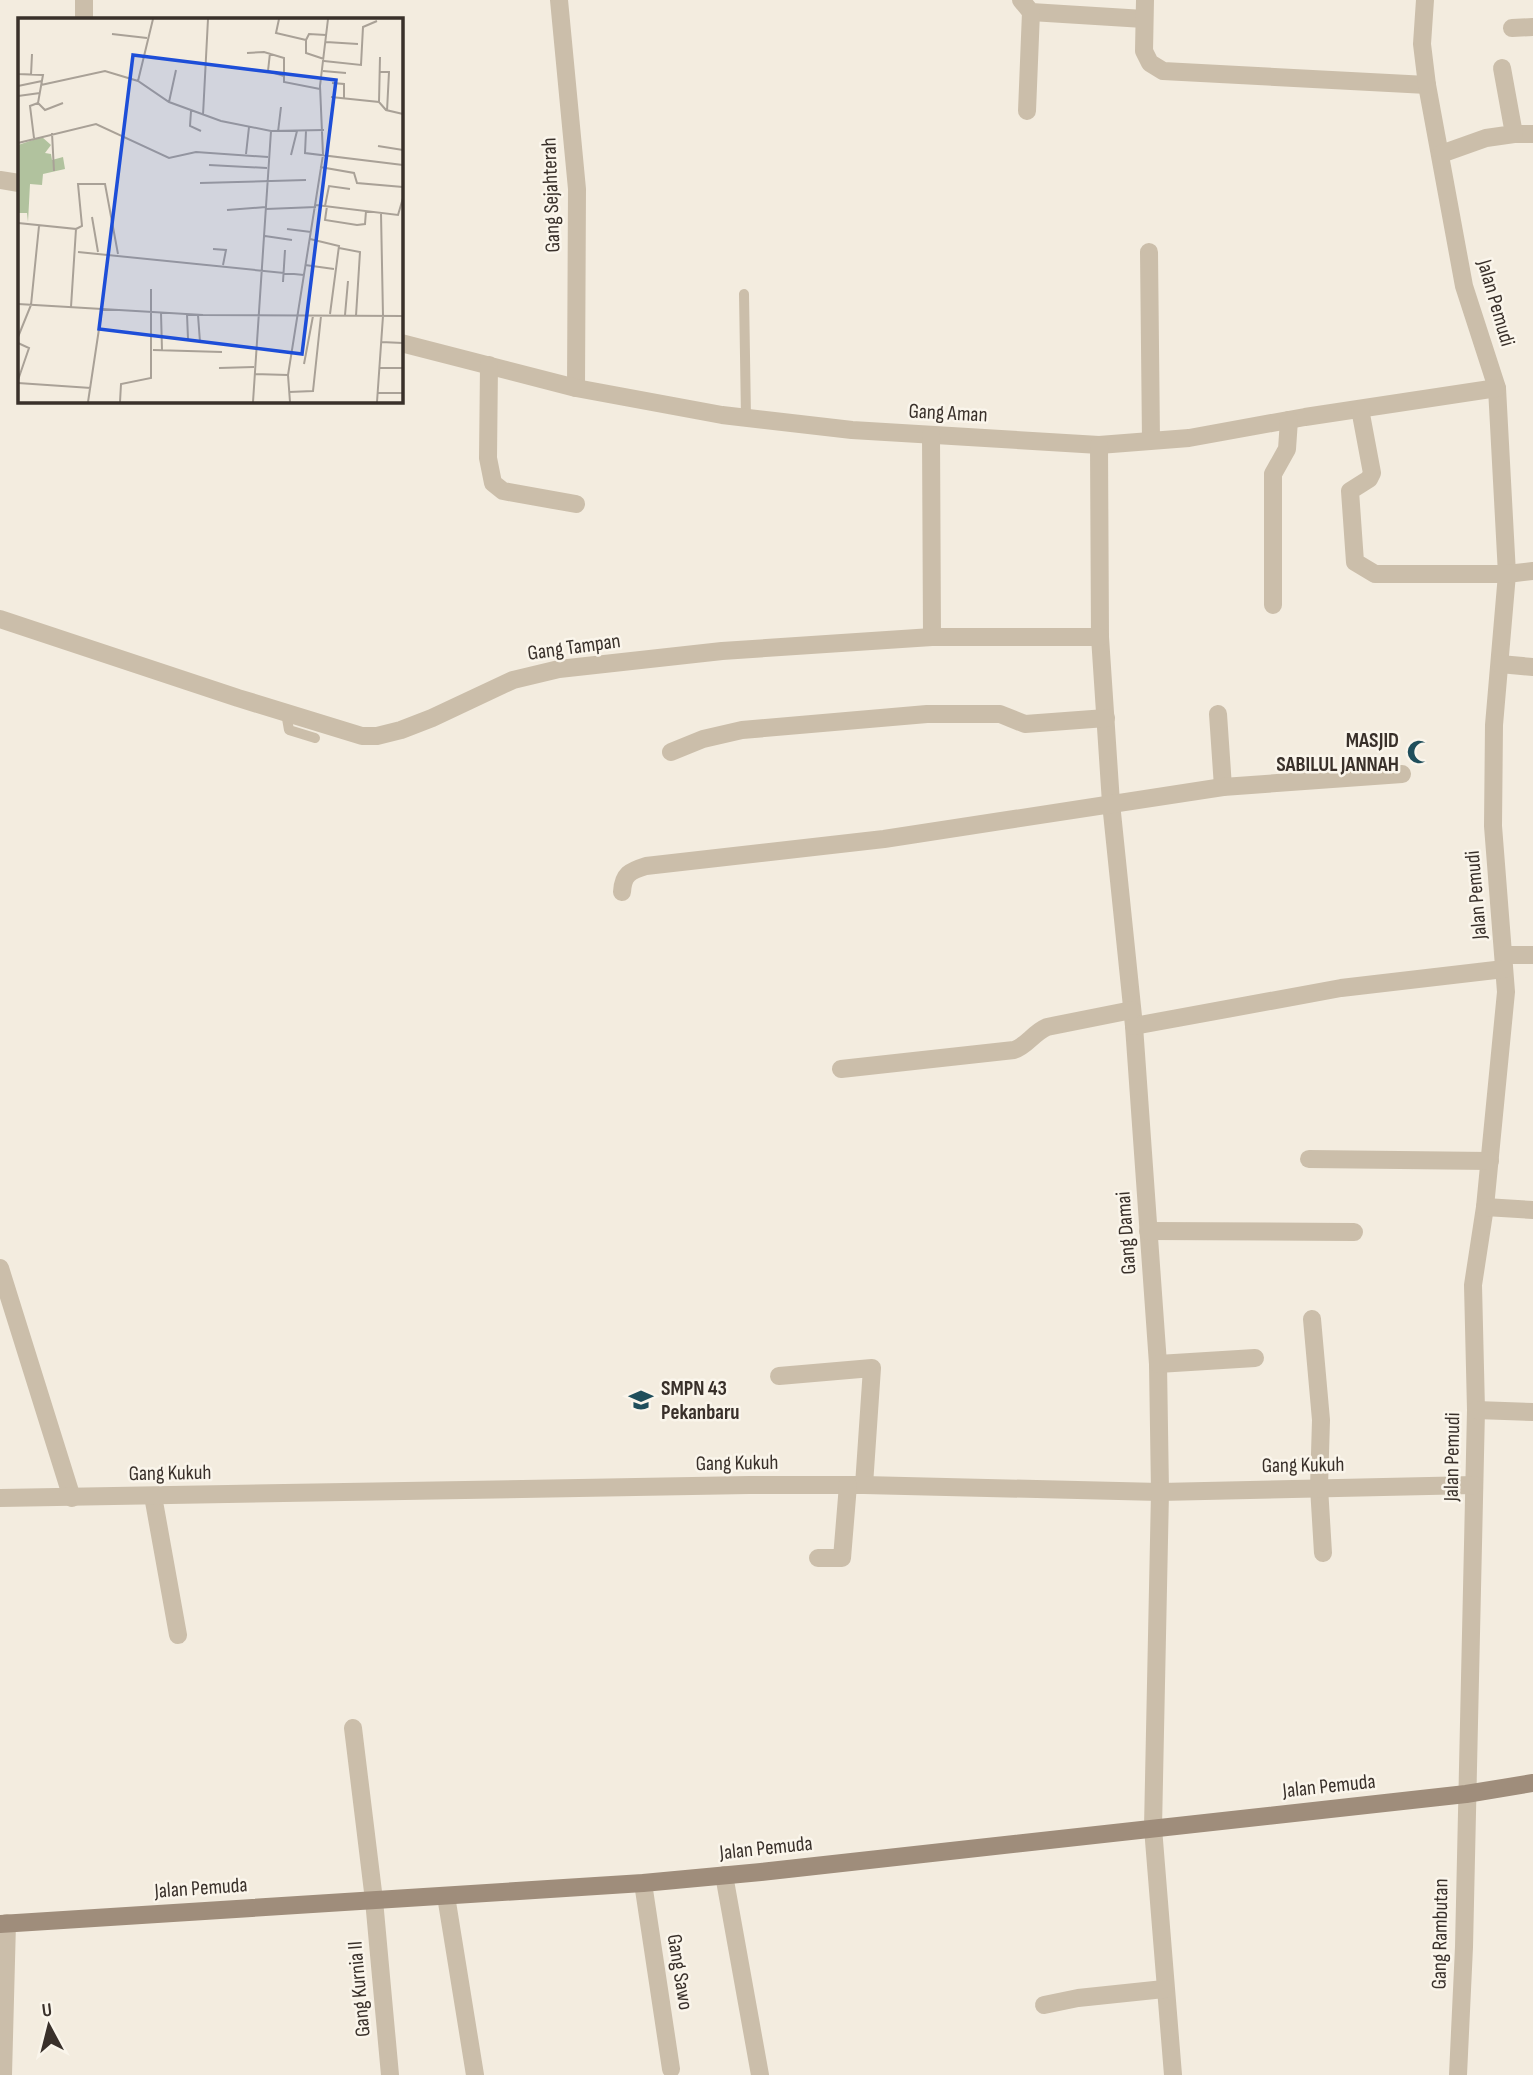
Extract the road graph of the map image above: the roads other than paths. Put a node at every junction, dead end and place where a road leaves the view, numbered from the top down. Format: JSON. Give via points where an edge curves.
{"nodes":[{"id":1,"x":84,"y":0,"type":"edge"},
{"id":2,"x":559,"y":0,"type":"edge"},
{"id":3,"x":1144,"y":0,"type":"edge"},
{"id":4,"x":1425,"y":0,"type":"edge"},
{"id":5,"x":1026,"y":6,"type":"edge"},
{"id":6,"x":84,"y":18,"type":"edge"},
{"id":7,"x":1144,"y":19,"type":"junction"},
{"id":8,"x":1533,"y":27,"type":"edge"},
{"id":9,"x":1513,"y":28,"type":"dead end"},
{"id":10,"x":1503,"y":68,"type":"dead end"},
{"id":11,"x":1427,"y":85,"type":"junction"},
{"id":12,"x":1027,"y":111,"type":"dead end"},
{"id":13,"x":1514,"y":134,"type":"junction"},
{"id":14,"x":1533,"y":134,"type":"edge"},
{"id":15,"x":1441,"y":154,"type":"junction"},
{"id":16,"x":0,"y":180,"type":"edge"},
{"id":17,"x":18,"y":184,"type":"edge"},
{"id":18,"x":1149,"y":252,"type":"dead end"},
{"id":19,"x":744,"y":294,"type":"dead end"},
{"id":20,"x":402,"y":343,"type":"edge"},
{"id":21,"x":489,"y":365,"type":"junction"},
{"id":22,"x":576,"y":388,"type":"junction"},
{"id":23,"x":1497,"y":388,"type":"junction"},
{"id":24,"x":1360,"y":409,"type":"junction"},
{"id":25,"x":746,"y":418,"type":"junction"},
{"id":26,"x":1289,"y":420,"type":"junction"},
{"id":27,"x":931,"y":435,"type":"junction"},
{"id":28,"x":1151,"y":440,"type":"junction"},
{"id":29,"x":1099,"y":445,"type":"junction"},
{"id":30,"x":576,"y":504,"type":"dead end"},
{"id":31,"x":1533,"y":571,"type":"edge"},
{"id":32,"x":1507,"y":574,"type":"junction"},
{"id":33,"x":1273,"y":605,"type":"dead end"},
{"id":34,"x":0,"y":619,"type":"edge"},
{"id":35,"x":932,"y":637,"type":"junction"},
{"id":36,"x":1100,"y":637,"type":"junction"},
{"id":37,"x":1500,"y":664,"type":"junction"},
{"id":38,"x":1533,"y":667,"type":"edge"},
{"id":39,"x":286,"y":713,"type":"junction"},
{"id":40,"x":1218,"y":714,"type":"dead end"},
{"id":41,"x":1106,"y":718,"type":"junction"},
{"id":42,"x":315,"y":738,"type":"dead end"},
{"id":43,"x":671,"y":752,"type":"dead end"},
{"id":44,"x":1402,"y":774,"type":"dead end"},
{"id":45,"x":1223,"y":787,"type":"junction"},
{"id":46,"x":1111,"y":803,"type":"junction"},
{"id":47,"x":622,"y":892,"type":"dead end"},
{"id":48,"x":1533,"y":955,"type":"edge"},
{"id":49,"x":1504,"y":962,"type":"junction"},
{"id":50,"x":1133,"y":1018,"type":"junction"},
{"id":51,"x":841,"y":1069,"type":"dead end"},
{"id":52,"x":1309,"y":1159,"type":"dead end"},
{"id":53,"x":1490,"y":1161,"type":"junction"},
{"id":54,"x":1485,"y":1207,"type":"junction"},
{"id":55,"x":1533,"y":1210,"type":"edge"},
{"id":56,"x":1149,"y":1231,"type":"junction"},
{"id":57,"x":1354,"y":1231,"type":"dead end"},
{"id":58,"x":0,"y":1268,"type":"edge"},
{"id":59,"x":1312,"y":1319,"type":"dead end"},
{"id":60,"x":1255,"y":1358,"type":"dead end"},
{"id":61,"x":1158,"y":1364,"type":"junction"},
{"id":62,"x":779,"y":1377,"type":"dead end"},
{"id":63,"x":1476,"y":1410,"type":"junction"},
{"id":64,"x":1533,"y":1412,"type":"edge"},
{"id":65,"x":856,"y":1485,"type":"junction"},
{"id":66,"x":1474,"y":1485,"type":"junction"},
{"id":67,"x":1319,"y":1488,"type":"junction"},
{"id":68,"x":1160,"y":1492,"type":"junction"},
{"id":69,"x":153,"y":1496,"type":"junction"},
{"id":70,"x":0,"y":1498,"type":"edge"},
{"id":71,"x":72,"y":1498,"type":"junction"},
{"id":72,"x":1323,"y":1553,"type":"dead end"},
{"id":73,"x":818,"y":1558,"type":"dead end"},
{"id":74,"x":178,"y":1635,"type":"dead end"},
{"id":75,"x":353,"y":1728,"type":"dead end"},
{"id":76,"x":1533,"y":1783,"type":"edge"},
{"id":77,"x":1466,"y":1794,"type":"junction"},
{"id":78,"x":1153,"y":1828,"type":"junction"},
{"id":79,"x":724,"y":1875,"type":"junction"},
{"id":80,"x":643,"y":1883,"type":"junction"},
{"id":81,"x":446,"y":1895,"type":"junction"},
{"id":82,"x":374,"y":1900,"type":"junction"},
{"id":83,"x":3,"y":1924,"type":"edge"},
{"id":84,"x":1164,"y":1989,"type":"junction"},
{"id":85,"x":1044,"y":2004,"type":"dead end"},
{"id":86,"x":671,"y":2069,"type":"dead end"},
{"id":87,"x":3,"y":2075,"type":"edge"},
{"id":88,"x":390,"y":2075,"type":"edge"},
{"id":89,"x":475,"y":2075,"type":"edge"},
{"id":90,"x":760,"y":2075,"type":"edge"},
{"id":91,"x":1172,"y":2075,"type":"edge"},
{"id":92,"x":1458,"y":2075,"type":"edge"}],
"edges":[{"from":1,"to":6,"type":"street"},
{"from":2,"to":22,"type":"street","name":"Gang Sejahterah","via":[[577,189]]},
{"from":3,"to":7,"type":"street"},
{"from":4,"to":11,"type":"street","name":"Jalan Pemudi","via":[[1422,44]]},
{"from":5,"to":7,"type":"street"},
{"from":5,"to":12,"type":"street"},
{"from":7,"to":11,"type":"street","via":[[1144,51],[1163,71]]},
{"from":8,"to":9,"type":"street"},
{"from":10,"to":13,"type":"street"},
{"from":11,"to":15,"type":"street","name":"Jalan Pemudi"},
{"from":13,"to":14,"type":"street"},
{"from":13,"to":15,"type":"street","via":[[1486,138]]},
{"from":15,"to":23,"type":"street","name":"Jalan Pemudi","via":[[1464,286]]},
{"from":16,"to":17,"type":"street"},
{"from":18,"to":28,"type":"street"},
{"from":19,"to":25,"type":"lane"},
{"from":20,"to":21,"type":"street","name":"Gang Aman"},
{"from":21,"to":22,"type":"street","name":"Gang Aman"},
{"from":21,"to":30,"type":"street","via":[[488,458],[493,483],[503,491]]},
{"from":22,"to":25,"type":"street","name":"Gang Aman"},
{"from":23,"to":24,"type":"street","name":"Gang Aman"},
{"from":23,"to":32,"type":"street","name":"Jalan Pemudi"},
{"from":24,"to":26,"type":"street","name":"Gang Aman"},
{"from":24,"to":32,"type":"street","via":[[1372,474],[1350,491],[1355,562],[1375,574]]},
{"from":25,"to":27,"type":"street","name":"Gang Aman"},
{"from":26,"to":28,"type":"street","name":"Gang Aman"},
{"from":26,"to":33,"type":"street","via":[[1287,449],[1273,474]]},
{"from":27,"to":29,"type":"street","name":"Gang Aman"},
{"from":27,"to":35,"type":"street"},
{"from":28,"to":29,"type":"street","name":"Gang Aman"},
{"from":29,"to":36,"type":"street","name":"Gang Damai"},
{"from":31,"to":32,"type":"street"},
{"from":32,"to":37,"type":"street","name":"Jalan Pemudi"},
{"from":34,"to":39,"type":"street","name":"Gang Tampan"},
{"from":35,"to":36,"type":"street","name":"Gang Tampan"},
{"from":35,"to":39,"type":"street","name":"Gang Tampan","via":[[722,651],[559,669],[513,680],[432,718],[377,736],[362,736]]},
{"from":36,"to":41,"type":"street","name":"Gang Damai"},
{"from":37,"to":38,"type":"street"},
{"from":37,"to":49,"type":"street","name":"Jalan Pemudi","via":[[1493,826]]},
{"from":39,"to":42,"type":"lane","via":[[289,730]]},
{"from":40,"to":45,"type":"street"},
{"from":41,"to":43,"type":"street","via":[[1025,724],[1000,715],[928,714],[742,730]]},
{"from":41,"to":46,"type":"street","name":"Gang Damai"},
{"from":44,"to":45,"type":"street"},
{"from":45,"to":46,"type":"street"},
{"from":46,"to":47,"type":"street","via":[[884,839],[646,866],[627,874]]},
{"from":46,"to":50,"type":"street","name":"Gang Damai"},
{"from":48,"to":49,"type":"street"},
{"from":49,"to":50,"type":"street"},
{"from":49,"to":53,"type":"street","name":"Jalan Pemudi","via":[[1506,992]]},
{"from":50,"to":51,"type":"street","via":[[1047,1027],[1013,1050]]},
{"from":50,"to":56,"type":"street","name":"Gang Damai"},
{"from":52,"to":53,"type":"street"},
{"from":53,"to":54,"type":"street","name":"Jalan Pemudi"},
{"from":54,"to":55,"type":"street"},
{"from":54,"to":63,"type":"street","name":"Jalan Pemudi","via":[[1474,1285]]},
{"from":56,"to":57,"type":"street"},
{"from":56,"to":61,"type":"street","name":"Gang Damai"},
{"from":58,"to":71,"type":"street"},
{"from":59,"to":67,"type":"street","via":[[1321,1420]]},
{"from":60,"to":61,"type":"street"},
{"from":61,"to":68,"type":"street","name":"Gang Damai"},
{"from":62,"to":65,"type":"street","via":[[872,1368]]},
{"from":63,"to":64,"type":"street"},
{"from":63,"to":66,"type":"street","name":"Jalan Pemudi"},
{"from":65,"to":68,"type":"street","name":"Gang Kukuh"},
{"from":65,"to":69,"type":"street","name":"Gang Kukuh"},
{"from":65,"to":73,"type":"street","via":[[842,1558]]},
{"from":66,"to":67,"type":"street","name":"Gang Kukuh"},
{"from":66,"to":77,"type":"street","name":"Jalan Pemudi"},
{"from":67,"to":68,"type":"street","name":"Gang Kukuh"},
{"from":67,"to":72,"type":"street"},
{"from":68,"to":78,"type":"street","name":"Gang Damai"},
{"from":69,"to":71,"type":"street","name":"Gang Kukuh"},
{"from":69,"to":74,"type":"street"},
{"from":70,"to":71,"type":"street","name":"Gang Kukuh"},
{"from":75,"to":82,"type":"street","name":"Gang Kurnia II"},
{"from":76,"to":77,"type":"main road","name":"Jalan Pemuda"},
{"from":77,"to":78,"type":"main road","name":"Jalan Pemuda"},
{"from":77,"to":92,"type":"street","name":"Gang Rambutan"},
{"from":78,"to":79,"type":"main road","name":"Jalan Pemuda"},
{"from":78,"to":84,"type":"street","name":"Gang Damai"},
{"from":79,"to":80,"type":"main road","name":"Jalan Pemuda"},
{"from":79,"to":90,"type":"street"},
{"from":80,"to":81,"type":"main road","name":"Jalan Pemuda"},
{"from":80,"to":86,"type":"street","name":"Gang Sawo"},
{"from":81,"to":82,"type":"main road","name":"Jalan Pemuda"},
{"from":81,"to":89,"type":"street"},
{"from":82,"to":83,"type":"main road","name":"Jalan Pemuda"},
{"from":82,"to":88,"type":"street","name":"Gang Kurnia II"},
{"from":83,"to":87,"type":"street"},
{"from":84,"to":85,"type":"street"},
{"from":84,"to":91,"type":"street","name":"Gang Damai"}]}
